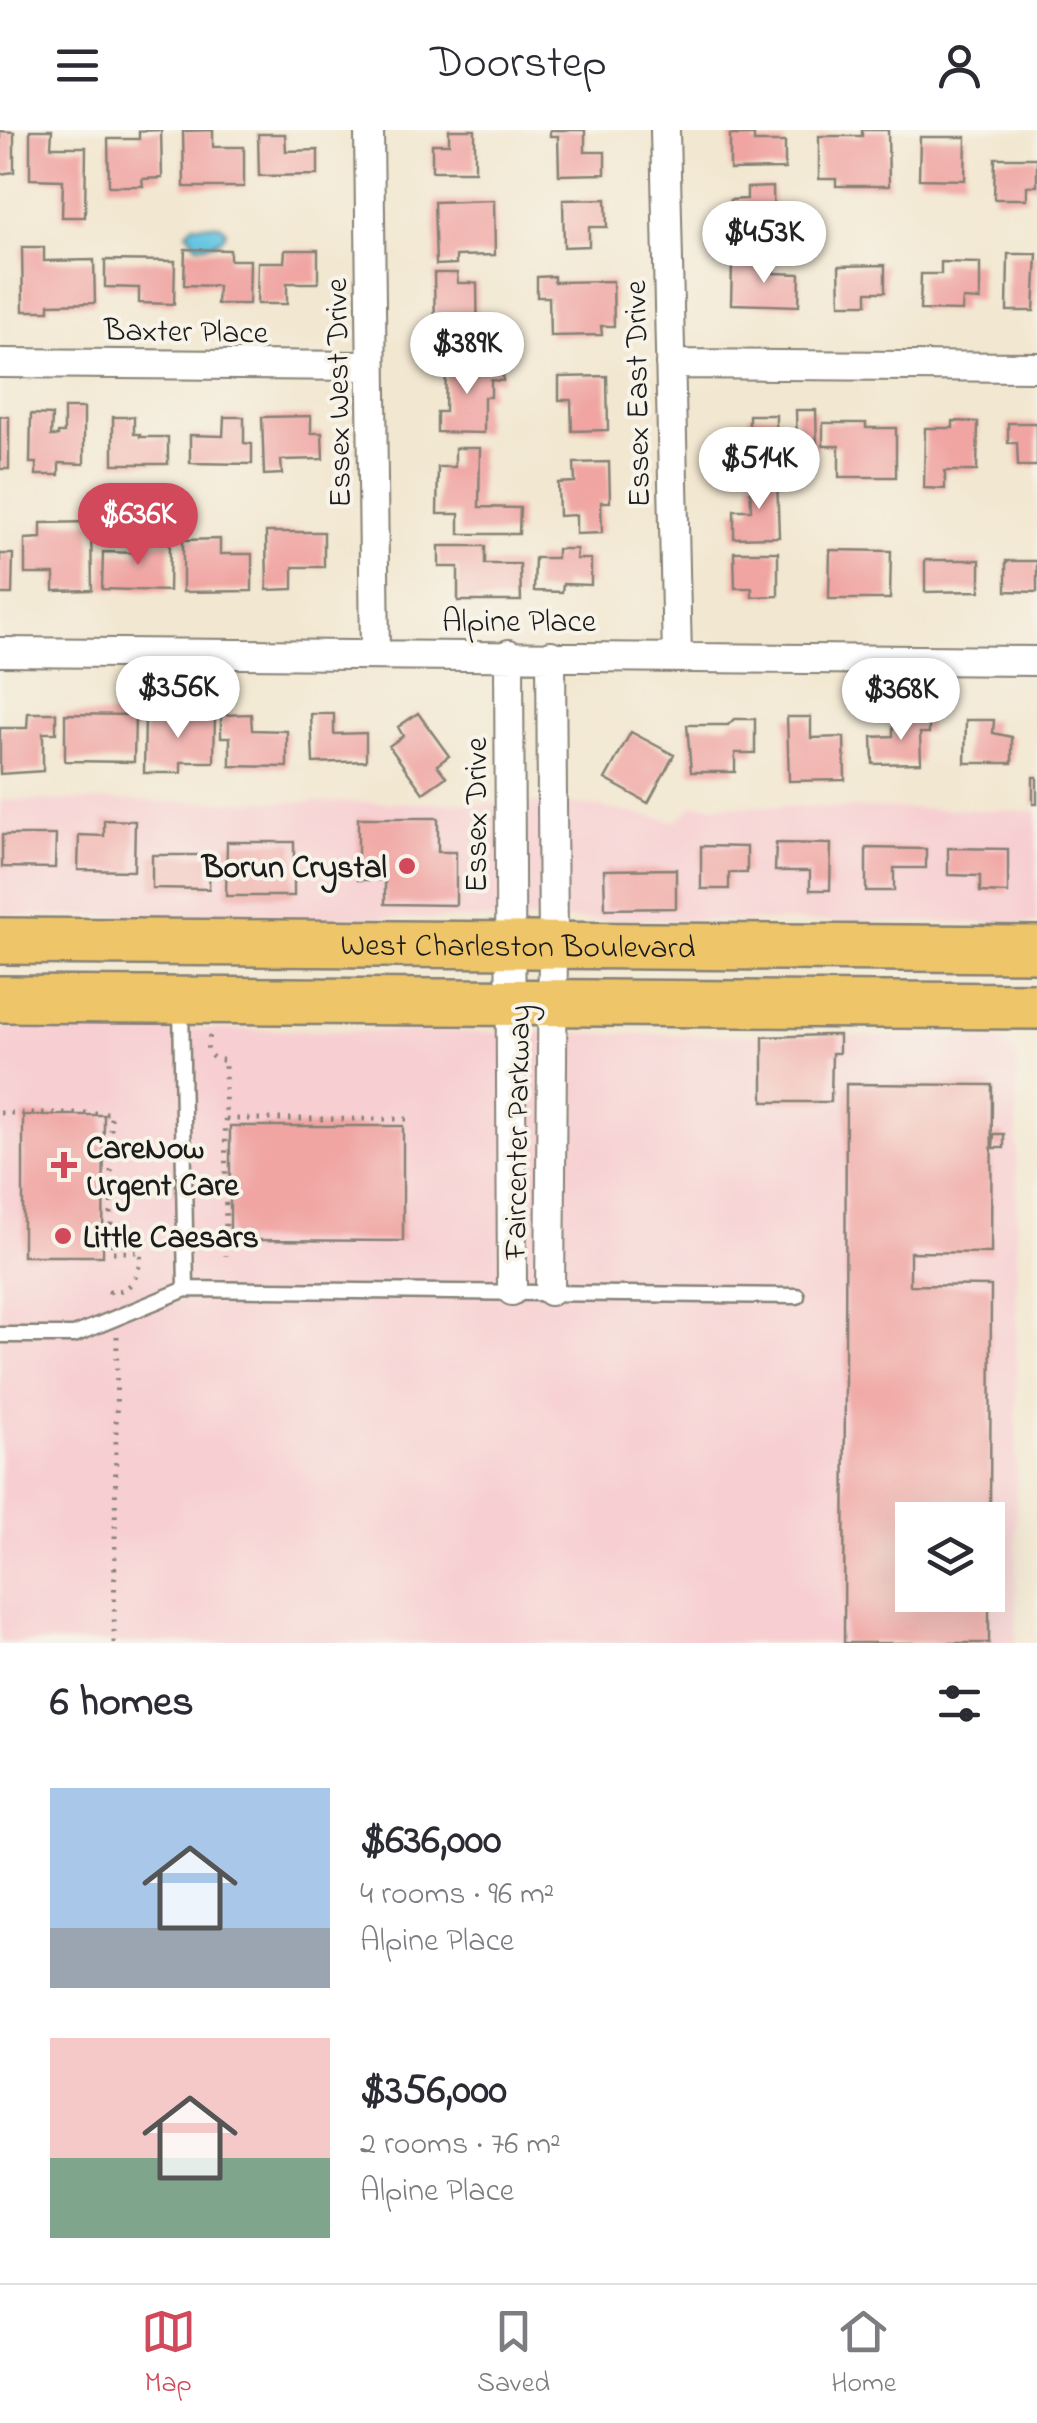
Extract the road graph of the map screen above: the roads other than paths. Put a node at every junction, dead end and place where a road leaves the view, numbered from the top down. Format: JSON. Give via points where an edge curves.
{"nodes":[{"id":1,"x":369,"y":130,"type":"edge"},
{"id":2,"x":666,"y":130,"type":"edge"},
{"id":3,"x":0,"y":363,"type":"edge"},
{"id":4,"x":670,"y":364,"type":"junction"},
{"id":5,"x":372,"y":366,"type":"junction"},
{"id":6,"x":1037,"y":367,"type":"edge"},
{"id":7,"x":0,"y":652,"type":"edge"},
{"id":8,"x":509,"y":654,"type":"junction"},
{"id":9,"x":551,"y":654,"type":"junction"},
{"id":10,"x":376,"y":655,"type":"junction"},
{"id":11,"x":677,"y":658,"type":"junction"},
{"id":12,"x":1037,"y":661,"type":"edge"},
{"id":13,"x":0,"y":941,"type":"edge"},
{"id":14,"x":56,"y":942,"type":"junction"},
{"id":15,"x":0,"y":950,"type":"edge"},
{"id":16,"x":1037,"y":950,"type":"edge"},
{"id":17,"x":532,"y":974,"type":"junction"},
{"id":18,"x":0,"y":999,"type":"edge"},
{"id":19,"x":1037,"y":1006,"type":"edge"},
{"id":20,"x":197,"y":1015,"type":"junction"},
{"id":21,"x":186,"y":1289,"type":"junction"},
{"id":22,"x":512,"y":1291,"type":"junction"},
{"id":23,"x":550,"y":1291,"type":"junction"},
{"id":24,"x":796,"y":1296,"type":"dead end"},
{"id":25,"x":0,"y":1335,"type":"edge"}],
"edges":[{"from":1,"to":5,"type":"street","name":"Essex West Drive"},
{"from":2,"to":4,"type":"street","name":"Essex East Drive"},
{"from":3,"to":5,"type":"street","name":"Baxter Place"},
{"from":4,"to":6,"type":"street"},
{"from":4,"to":11,"type":"street","name":"Essex East Drive"},
{"from":5,"to":10,"type":"street","name":"Essex West Drive"},
{"from":7,"to":10,"type":"street","name":"Alpine Place"},
{"from":8,"to":9,"type":"street","name":"Alpine Place"},
{"from":8,"to":10,"type":"street","name":"Alpine Place"},
{"from":8,"to":17,"type":"street","name":"Essex Drive"},
{"from":9,"to":11,"type":"street","name":"Alpine Place"},
{"from":9,"to":17,"type":"street"},
{"from":11,"to":12,"type":"street","name":"Alpine Place"},
{"from":13,"to":14,"type":"main road","name":"West Charleston Boulevard"},
{"from":14,"to":15,"type":"main road"},
{"from":14,"to":17,"type":"main road","name":"West Charleston Boulevard"},
{"from":16,"to":17,"type":"main road","name":"West Charleston Boulevard"},
{"from":17,"to":19,"type":"main road","name":"West Charleston Boulevard"},
{"from":17,"to":20,"type":"main road","name":"West Charleston Boulevard"},
{"from":17,"to":22,"type":"street","name":"Faircenter Parkway"},
{"from":17,"to":23,"type":"street","name":"Faircenter Parkway"},
{"from":18,"to":20,"type":"main road","name":"West Charleston Boulevard"},
{"from":20,"to":21,"type":"lane"},
{"from":21,"to":22,"type":"lane"},
{"from":21,"to":25,"type":"lane","via":[[74,1334]]},
{"from":22,"to":23,"type":"lane"},
{"from":23,"to":24,"type":"lane"}]}
